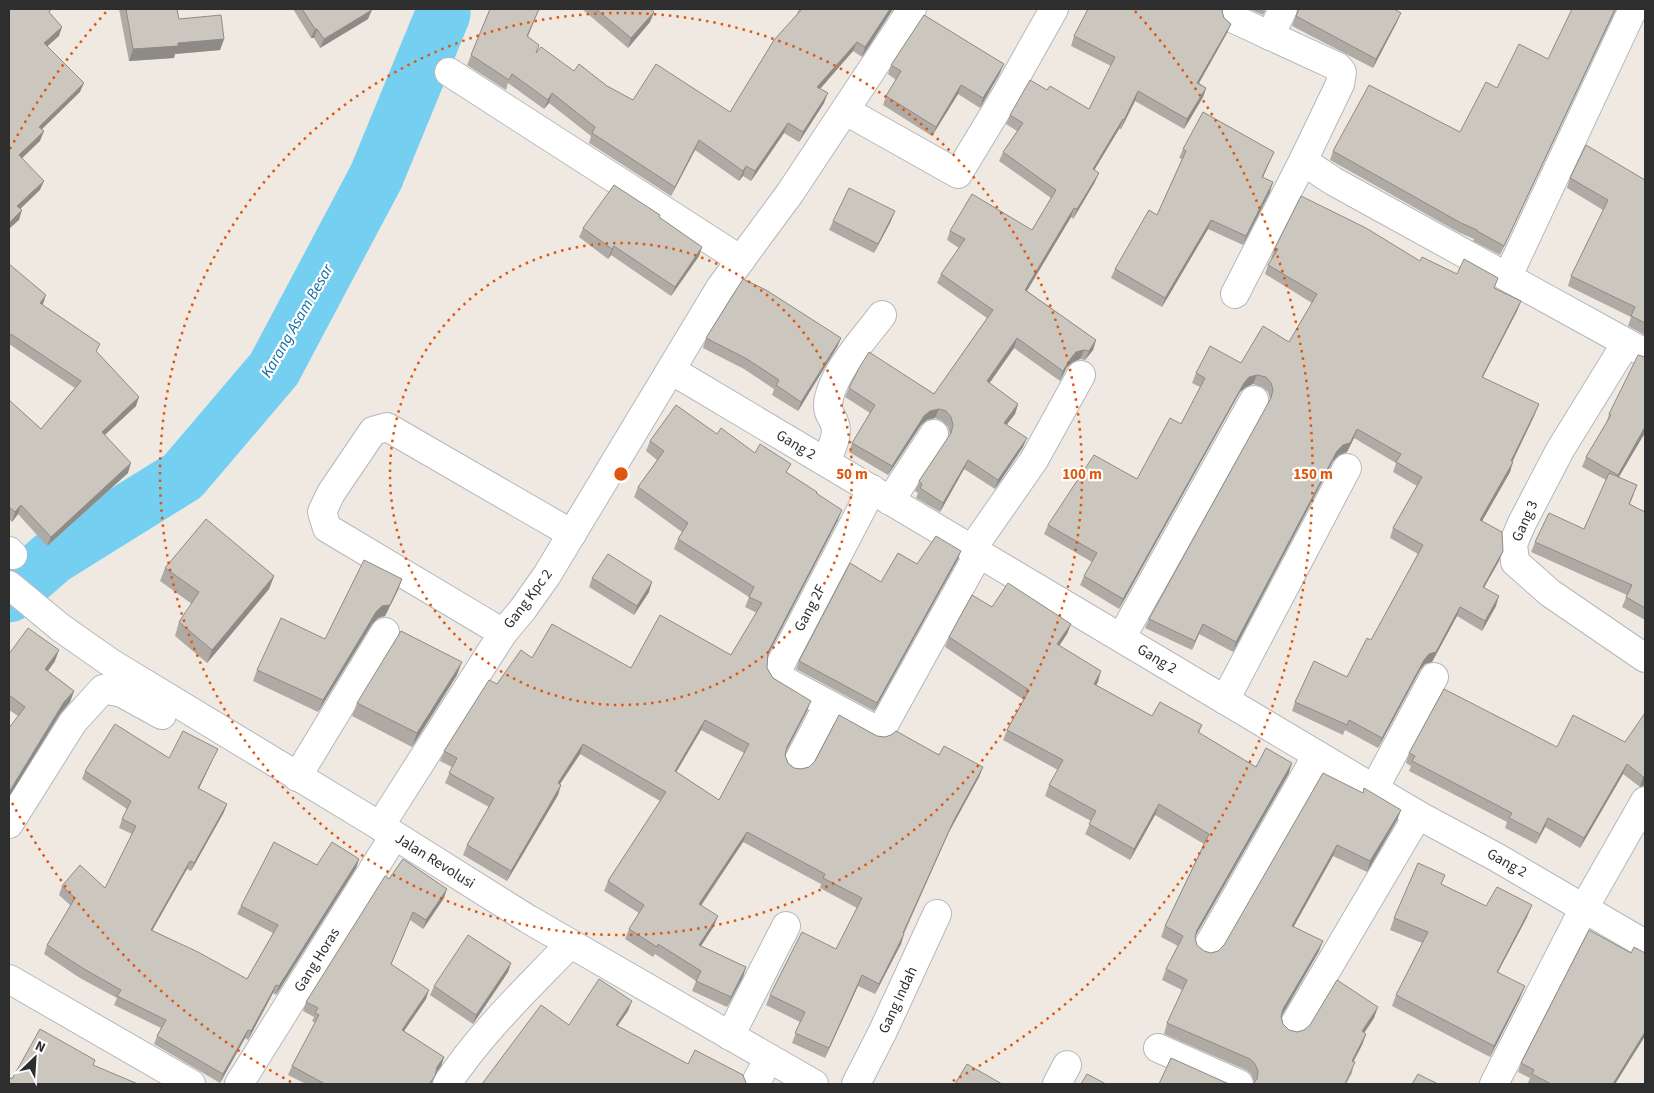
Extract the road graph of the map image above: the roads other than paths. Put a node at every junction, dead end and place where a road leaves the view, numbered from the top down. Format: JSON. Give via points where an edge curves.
{"nodes":[{"id":1,"x":912,"y":9,"type":"edge"},
{"id":2,"x":1054,"y":9,"type":"edge"},
{"id":3,"x":1283,"y":9,"type":"edge"},
{"id":4,"x":1633,"y":9,"type":"edge"},
{"id":5,"x":1234,"y":19,"type":"dead end"},
{"id":6,"x":1270,"y":36,"type":"junction"},
{"id":7,"x":449,"y":72,"type":"dead end"},
{"id":8,"x":846,"y":111,"type":"junction"},
{"id":9,"x":1303,"y":161,"type":"junction"},
{"id":10,"x":741,"y":260,"type":"junction"},
{"id":11,"x":1508,"y":276,"type":"junction"},
{"id":12,"x":1236,"y":294,"type":"dead end"},
{"id":13,"x":882,"y":315,"type":"dead end"},
{"id":14,"x":1635,"y":348,"type":"edge"},
{"id":15,"x":671,"y":370,"type":"junction"},
{"id":16,"x":1081,"y":375,"type":"dead end"},
{"id":17,"x":1254,"y":400,"type":"dead end"},
{"id":18,"x":934,"y":434,"type":"dead end"},
{"id":19,"x":826,"y":462,"type":"junction"},
{"id":20,"x":1347,"y":468,"type":"dead end"},
{"id":21,"x":881,"y":495,"type":"junction"},
{"id":22,"x":572,"y":534,"type":"junction"},
{"id":23,"x":975,"y":551,"type":"junction"},
{"id":24,"x":9,"y":585,"type":"edge"},
{"id":25,"x":385,"y":632,"type":"dead end"},
{"id":26,"x":503,"y":633,"type":"junction"},
{"id":27,"x":1121,"y":638,"type":"junction"},
{"id":28,"x":1645,"y":658,"type":"edge"},
{"id":29,"x":1434,"y":678,"type":"dead end"},
{"id":30,"x":1225,"y":700,"type":"junction"},
{"id":31,"x":828,"y":705,"type":"junction"},
{"id":32,"x":189,"y":711,"type":"junction"},
{"id":33,"x":1317,"y":755,"type":"junction"},
{"id":34,"x":798,"y":764,"type":"dead end"},
{"id":35,"x":297,"y":778,"type":"junction"},
{"id":36,"x":1374,"y":789,"type":"junction"},
{"id":37,"x":1645,"y":801,"type":"edge"},
{"id":38,"x":1418,"y":815,"type":"junction"},
{"id":39,"x":9,"y":824,"type":"edge"},
{"id":40,"x":387,"y":831,"type":"junction"},
{"id":41,"x":1584,"y":908,"type":"junction"},
{"id":42,"x":937,"y":914,"type":"dead end"},
{"id":43,"x":786,"y":926,"type":"dead end"},
{"id":44,"x":570,"y":944,"type":"junction"},
{"id":45,"x":1645,"y":944,"type":"edge"},
{"id":46,"x":1207,"y":948,"type":"dead end"},
{"id":47,"x":9,"y":978,"type":"edge"},
{"id":48,"x":1293,"y":1027,"type":"dead end"},
{"id":49,"x":730,"y":1036,"type":"junction"},
{"id":50,"x":1158,"y":1048,"type":"dead end"},
{"id":51,"x":769,"y":1058,"type":"junction"},
{"id":52,"x":1500,"y":1082,"type":"edge"},
{"id":53,"x":1233,"y":1083,"type":"edge"},
{"id":54,"x":191,"y":1084,"type":"edge"},
{"id":55,"x":239,"y":1084,"type":"edge"},
{"id":56,"x":446,"y":1084,"type":"edge"},
{"id":57,"x":755,"y":1084,"type":"edge"},
{"id":58,"x":814,"y":1084,"type":"edge"},
{"id":59,"x":856,"y":1084,"type":"edge"}],
"edges":[{"from":1,"to":8,"type":"street","name":"Gang Kpc 2"},
{"from":2,"to":8,"type":"street","via":[[958,174]]},
{"from":3,"to":6,"type":"street"},
{"from":4,"to":11,"type":"street"},
{"from":5,"to":6,"type":"street"},
{"from":6,"to":9,"type":"street","via":[[1338,67],[1342,72],[1340,84]]},
{"from":7,"to":10,"type":"street"},
{"from":8,"to":10,"type":"street","name":"Gang Kpc 2"},
{"from":9,"to":11,"type":"street","via":[[1333,181]]},
{"from":9,"to":12,"type":"street"},
{"from":10,"to":15,"type":"street","name":"Gang Kpc 2","via":[[720,288]]},
{"from":11,"to":14,"type":"street"},
{"from":13,"to":19,"type":"street","via":[[835,382],[828,412],[836,429]]},
{"from":14,"to":28,"type":"street","name":"Gang 3","via":[[1560,450],[1513,544],[1515,562],[1550,593]]},
{"from":15,"to":19,"type":"street","name":"Gang 2"},
{"from":15,"to":22,"type":"street","name":"Gang Kpc 2"},
{"from":16,"to":23,"type":"street","via":[[1034,460]]},
{"from":17,"to":27,"type":"street"},
{"from":18,"to":21,"type":"street"},
{"from":19,"to":21,"type":"street","name":"Gang 2"},
{"from":20,"to":30,"type":"street"},
{"from":21,"to":23,"type":"street","name":"Gang 2"},
{"from":21,"to":31,"type":"street","name":"Gang 2F","via":[[778,669],[779,676],[787,682]]},
{"from":22,"to":26,"type":"street","name":"Gang Kpc 2","via":[[548,575]]},
{"from":22,"to":26,"type":"street","via":[[387,427],[373,431],[331,493],[322,512],[327,528]]},
{"from":23,"to":27,"type":"street","name":"Gang 2"},
{"from":23,"to":31,"type":"street","via":[[880,732]]},
{"from":24,"to":32,"type":"street","name":"Jalan Revolusi","via":[[61,628]]},
{"from":25,"to":35,"type":"street"},
{"from":26,"to":40,"type":"street","name":"Gang Kpc 2"},
{"from":27,"to":30,"type":"street","name":"Gang 2"},
{"from":29,"to":36,"type":"street"},
{"from":30,"to":33,"type":"street","name":"Gang 2"},
{"from":31,"to":34,"type":"street"},
{"from":32,"to":35,"type":"street","name":"Jalan Revolusi"},
{"from":32,"to":39,"type":"street","via":[[176,721],[122,693],[103,689],[73,722]]},
{"from":33,"to":36,"type":"street","name":"Gang 2"},
{"from":33,"to":46,"type":"street"},
{"from":35,"to":40,"type":"street","name":"Jalan Revolusi"},
{"from":36,"to":38,"type":"street","name":"Gang 2"},
{"from":37,"to":41,"type":"street"},
{"from":38,"to":41,"type":"street","name":"Gang 2"},
{"from":38,"to":48,"type":"street"},
{"from":40,"to":44,"type":"street","name":"Jalan Revolusi"},
{"from":40,"to":55,"type":"street","name":"Gang Horas"},
{"from":41,"to":45,"type":"street","name":"Gang 2"},
{"from":41,"to":52,"type":"street"},
{"from":42,"to":59,"type":"street","name":"Gang Indah"},
{"from":43,"to":49,"type":"street"},
{"from":44,"to":49,"type":"street","name":"Jalan Revolusi"},
{"from":44,"to":56,"type":"street","via":[[489,1028]]},
{"from":47,"to":54,"type":"street"},
{"from":49,"to":51,"type":"street","name":"Jalan Revolusi"},
{"from":50,"to":53,"type":"street"},
{"from":51,"to":57,"type":"street"},
{"from":51,"to":58,"type":"street","name":"Jalan Revolusi"}]}
